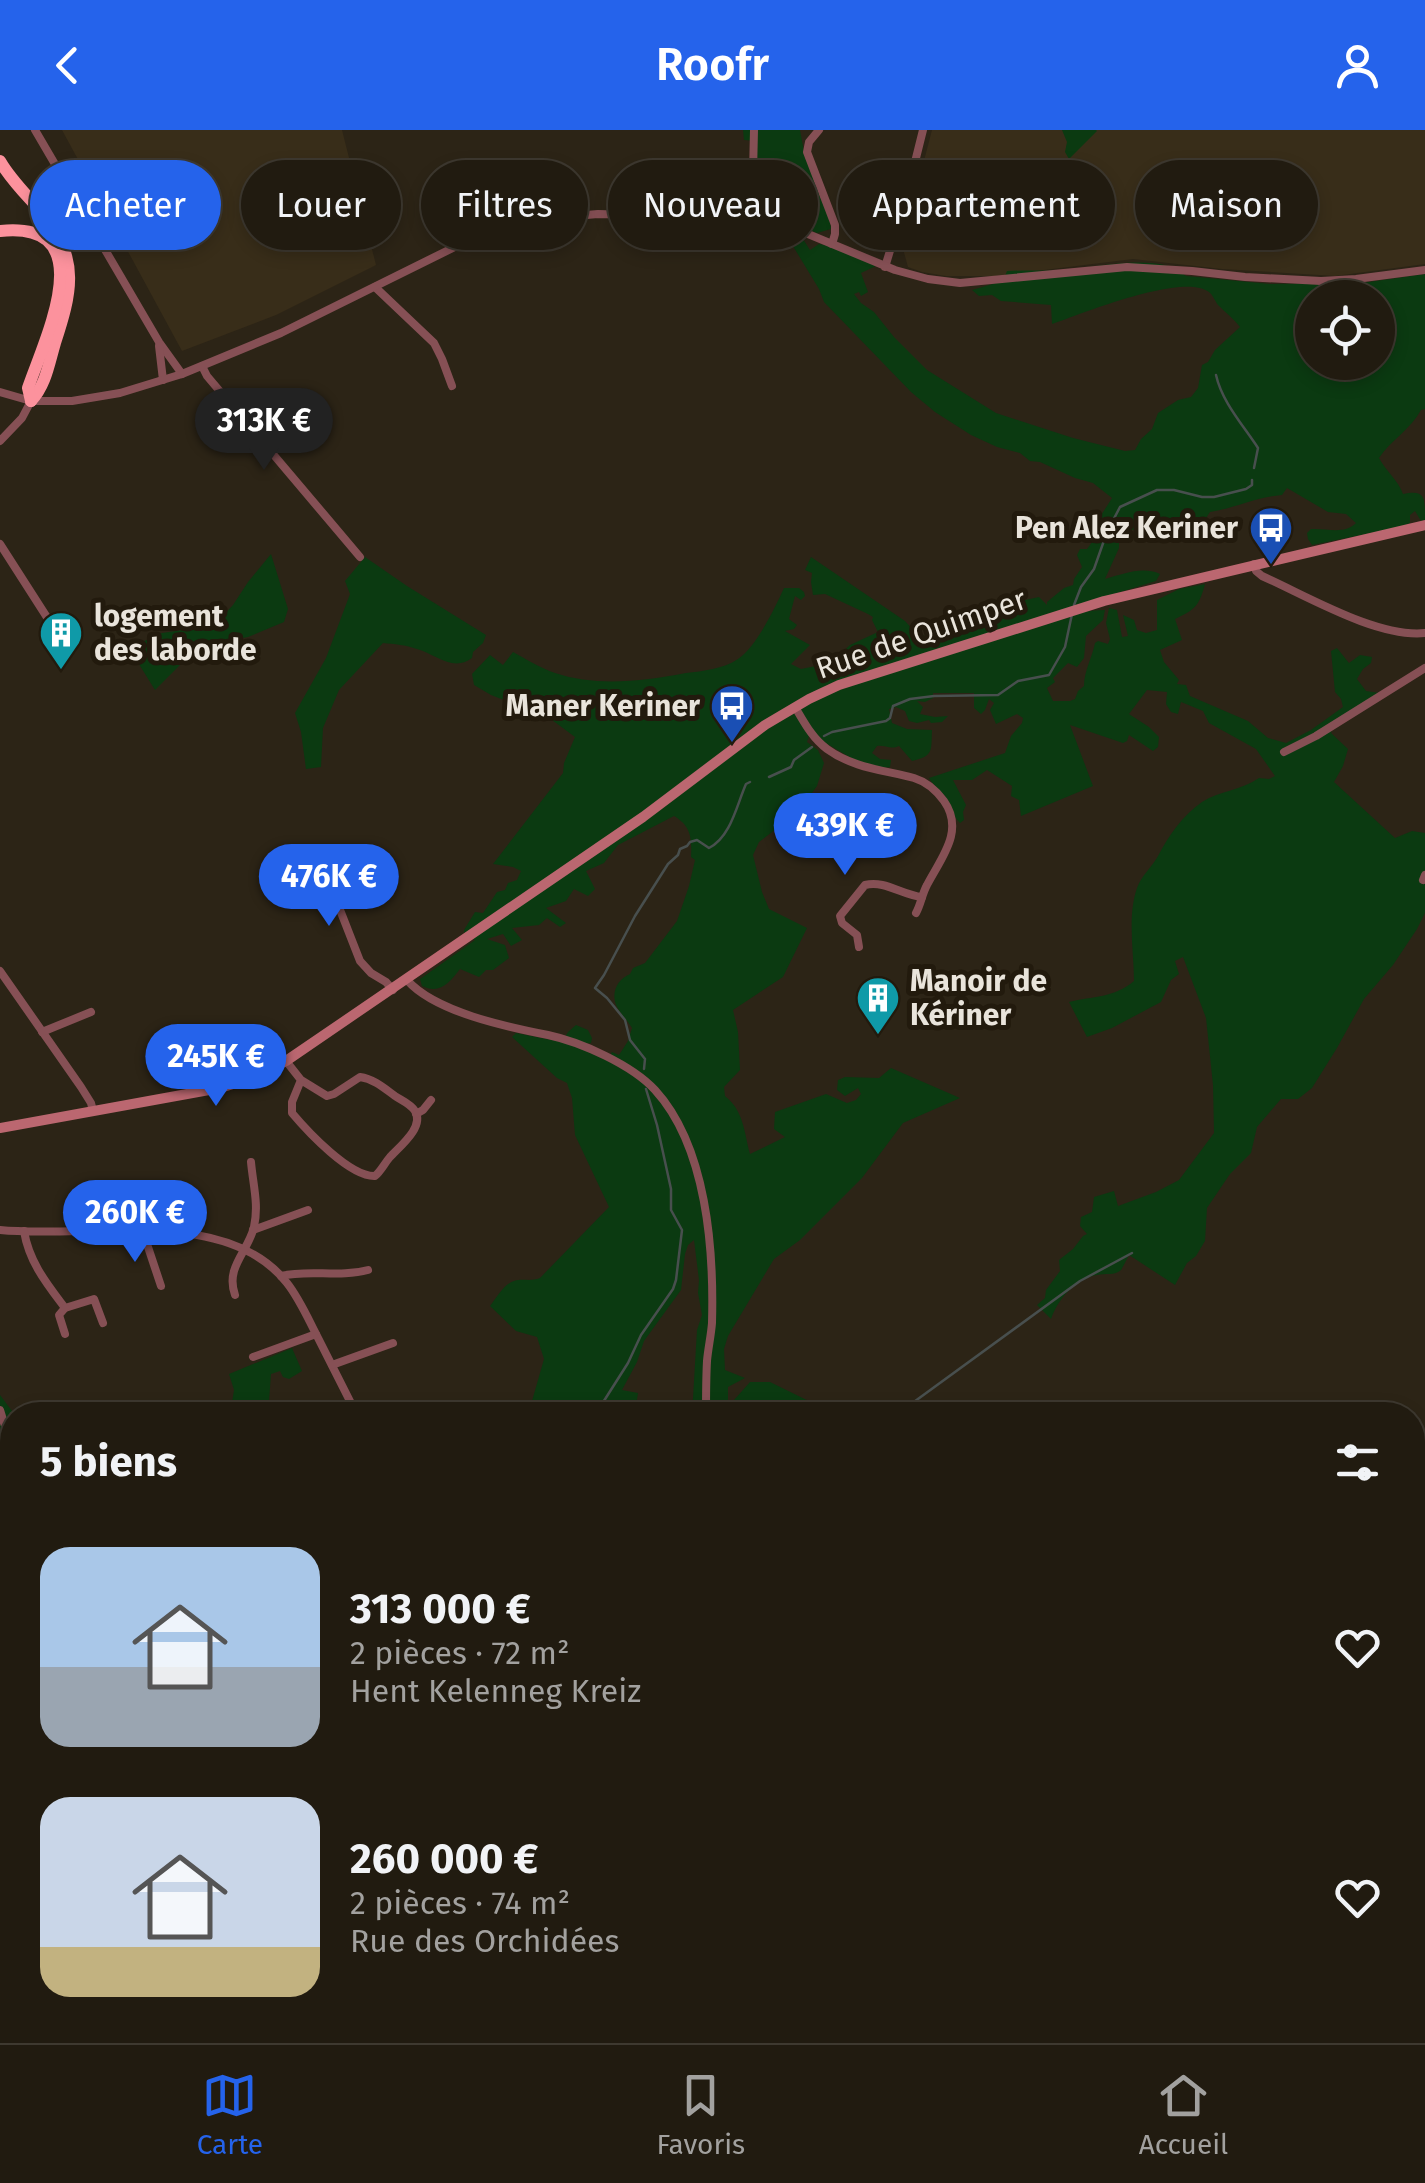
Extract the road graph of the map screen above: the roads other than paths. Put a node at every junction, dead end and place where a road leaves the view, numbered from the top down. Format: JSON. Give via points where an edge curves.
{"nodes":[{"id":1,"x":35,"y":130,"type":"edge"},
{"id":2,"x":754,"y":130,"type":"edge"},
{"id":3,"x":820,"y":130,"type":"edge"},
{"id":4,"x":923,"y":130,"type":"edge"},
{"id":5,"x":753,"y":160,"type":"edge"},
{"id":6,"x":0,"y":161,"type":"edge"},
{"id":7,"x":608,"y":214,"type":"edge"},
{"id":8,"x":0,"y":232,"type":"edge"},
{"id":9,"x":818,"y":238,"type":"edge"},
{"id":10,"x":832,"y":244,"type":"junction"},
{"id":11,"x":886,"y":267,"type":"junction"},
{"id":12,"x":1425,"y":270,"type":"edge"},
{"id":13,"x":375,"y":286,"type":"junction"},
{"id":14,"x":159,"y":342,"type":"junction"},
{"id":15,"x":202,"y":366,"type":"junction"},
{"id":16,"x":182,"y":374,"type":"junction"},
{"id":17,"x":163,"y":380,"type":"junction"},
{"id":18,"x":452,"y":386,"type":"dead end"},
{"id":19,"x":0,"y":392,"type":"edge"},
{"id":20,"x":31,"y":400,"type":"junction"},
{"id":21,"x":0,"y":441,"type":"edge"},
{"id":22,"x":1425,"y":524,"type":"edge"},
{"id":23,"x":0,"y":544,"type":"edge"},
{"id":24,"x":360,"y":557,"type":"dead end"},
{"id":25,"x":1254,"y":564,"type":"junction"},
{"id":26,"x":50,"y":622,"type":"dead end"},
{"id":27,"x":1425,"y":633,"type":"edge"},
{"id":28,"x":1425,"y":668,"type":"edge"},
{"id":29,"x":795,"y":707,"type":"junction"},
{"id":30,"x":1284,"y":752,"type":"dead end"},
{"id":31,"x":325,"y":848,"type":"dead end"},
{"id":32,"x":922,"y":897,"type":"junction"},
{"id":33,"x":916,"y":914,"type":"dead end"},
{"id":34,"x":859,"y":947,"type":"dead end"},
{"id":35,"x":0,"y":971,"type":"edge"},
{"id":36,"x":407,"y":980,"type":"junction"},
{"id":37,"x":393,"y":990,"type":"junction"},
{"id":38,"x":91,"y":1012,"type":"dead end"},
{"id":39,"x":42,"y":1032,"type":"junction"},
{"id":40,"x":286,"y":1061,"type":"junction"},
{"id":41,"x":301,"y":1080,"type":"junction"},
{"id":42,"x":431,"y":1100,"type":"dead end"},
{"id":43,"x":94,"y":1111,"type":"junction"},
{"id":44,"x":416,"y":1114,"type":"junction"},
{"id":45,"x":0,"y":1128,"type":"edge"},
{"id":46,"x":251,"y":1162,"type":"dead end"},
{"id":47,"x":162,"y":1184,"type":"dead end"},
{"id":48,"x":308,"y":1210,"type":"dead end"},
{"id":49,"x":0,"y":1230,"type":"edge"},
{"id":50,"x":254,"y":1230,"type":"junction"},
{"id":51,"x":24,"y":1231,"type":"junction"},
{"id":52,"x":87,"y":1232,"type":"junction"},
{"id":53,"x":103,"y":1232,"type":"junction"},
{"id":54,"x":144,"y":1232,"type":"junction"},
{"id":55,"x":176,"y":1234,"type":"junction"},
{"id":56,"x":243,"y":1248,"type":"junction"},
{"id":57,"x":368,"y":1270,"type":"dead end"},
{"id":58,"x":280,"y":1276,"type":"junction"},
{"id":59,"x":162,"y":1286,"type":"dead end"},
{"id":60,"x":234,"y":1295,"type":"dead end"},
{"id":61,"x":65,"y":1308,"type":"junction"},
{"id":62,"x":103,"y":1323,"type":"dead end"},
{"id":63,"x":65,"y":1334,"type":"dead end"},
{"id":64,"x":316,"y":1334,"type":"junction"},
{"id":65,"x":393,"y":1343,"type":"dead end"},
{"id":66,"x":253,"y":1356,"type":"dead end"},
{"id":67,"x":332,"y":1365,"type":"junction"},
{"id":68,"x":350,"y":1402,"type":"edge"},
{"id":69,"x":706,"y":1402,"type":"edge"}],
"edges":[{"from":1,"to":14,"type":"street"},
{"from":2,"to":5,"type":"street"},
{"from":3,"to":10,"type":"street","via":[[807,152],[835,225]]},
{"from":4,"to":11,"type":"street"},
{"from":6,"to":20,"type":"highway","via":[[55,231],[70,267],[66,310]]},
{"from":7,"to":13,"type":"street","via":[[486,232]]},
{"from":8,"to":20,"type":"highway","via":[[42,236],[61,268],[58,302],[28,388]]},
{"from":9,"to":10,"type":"street"},
{"from":10,"to":11,"type":"street"},
{"from":11,"to":12,"type":"street","via":[[960,283],[1127,267],[1321,281]]},
{"from":13,"to":15,"type":"street"},
{"from":13,"to":18,"type":"street","via":[[436,346]]},
{"from":14,"to":16,"type":"street"},
{"from":14,"to":17,"type":"street"},
{"from":15,"to":16,"type":"street"},
{"from":15,"to":24,"type":"street"},
{"from":16,"to":17,"type":"street"},
{"from":17,"to":20,"type":"street","via":[[100,397]]},
{"from":19,"to":20,"type":"street"},
{"from":20,"to":21,"type":"street"},
{"from":22,"to":25,"type":"main road","name":"Rue de Quimper"},
{"from":23,"to":26,"type":"street"},
{"from":25,"to":27,"type":"street","via":[[1262,576],[1377,628]]},
{"from":25,"to":29,"type":"main road","name":"Rue de Quimper","via":[[1044,618],[864,676]]},
{"from":28,"to":30,"type":"street"},
{"from":29,"to":32,"type":"street","via":[[829,751],[922,781],[947,806],[953,834]]},
{"from":29,"to":36,"type":"main road","name":"Rue de Quimper"},
{"from":31,"to":37,"type":"street","via":[[324,867],[360,960]]},
{"from":32,"to":33,"type":"street"},
{"from":32,"to":34,"type":"street","via":[[865,886],[840,916]]},
{"from":35,"to":39,"type":"street"},
{"from":36,"to":37,"type":"main road","name":"Rue de Quimper"},
{"from":36,"to":69,"type":"street","via":[[473,1016],[595,1052],[646,1081],[667,1105],[692,1159],[710,1238]]},
{"from":37,"to":40,"type":"main road","name":"Rue de Quimper"},
{"from":38,"to":39,"type":"street"},
{"from":39,"to":43,"type":"street"},
{"from":40,"to":41,"type":"street"},
{"from":40,"to":43,"type":"main road","name":"Rue de Quimper","via":[[220,1088]]},
{"from":41,"to":44,"type":"street","via":[[330,1096],[360,1077],[371,1079]]},
{"from":41,"to":44,"type":"street","via":[[292,1113],[365,1176],[375,1176],[400,1150]]},
{"from":42,"to":44,"type":"street"},
{"from":43,"to":45,"type":"main road","name":"Rue de Quimper"},
{"from":46,"to":50,"type":"street"},
{"from":47,"to":55,"type":"street"},
{"from":48,"to":50,"type":"street"},
{"from":49,"to":51,"type":"street"},
{"from":50,"to":56,"type":"street"},
{"from":51,"to":52,"type":"street"},
{"from":51,"to":61,"type":"street","via":[[32,1260]]},
{"from":52,"to":53,"type":"street"},
{"from":52,"to":53,"type":"street","via":[[77,1202],[88,1195]]},
{"from":53,"to":54,"type":"street"},
{"from":54,"to":55,"type":"street"},
{"from":54,"to":59,"type":"street"},
{"from":55,"to":56,"type":"street"},
{"from":56,"to":58,"type":"street"},
{"from":56,"to":60,"type":"street","via":[[231,1278]]},
{"from":57,"to":58,"type":"street"},
{"from":58,"to":64,"type":"street"},
{"from":61,"to":62,"type":"street","via":[[94,1298]]},
{"from":61,"to":63,"type":"street","via":[[59,1315]]},
{"from":64,"to":66,"type":"street"},
{"from":64,"to":67,"type":"street"},
{"from":65,"to":67,"type":"street"},
{"from":67,"to":68,"type":"street"}]}
